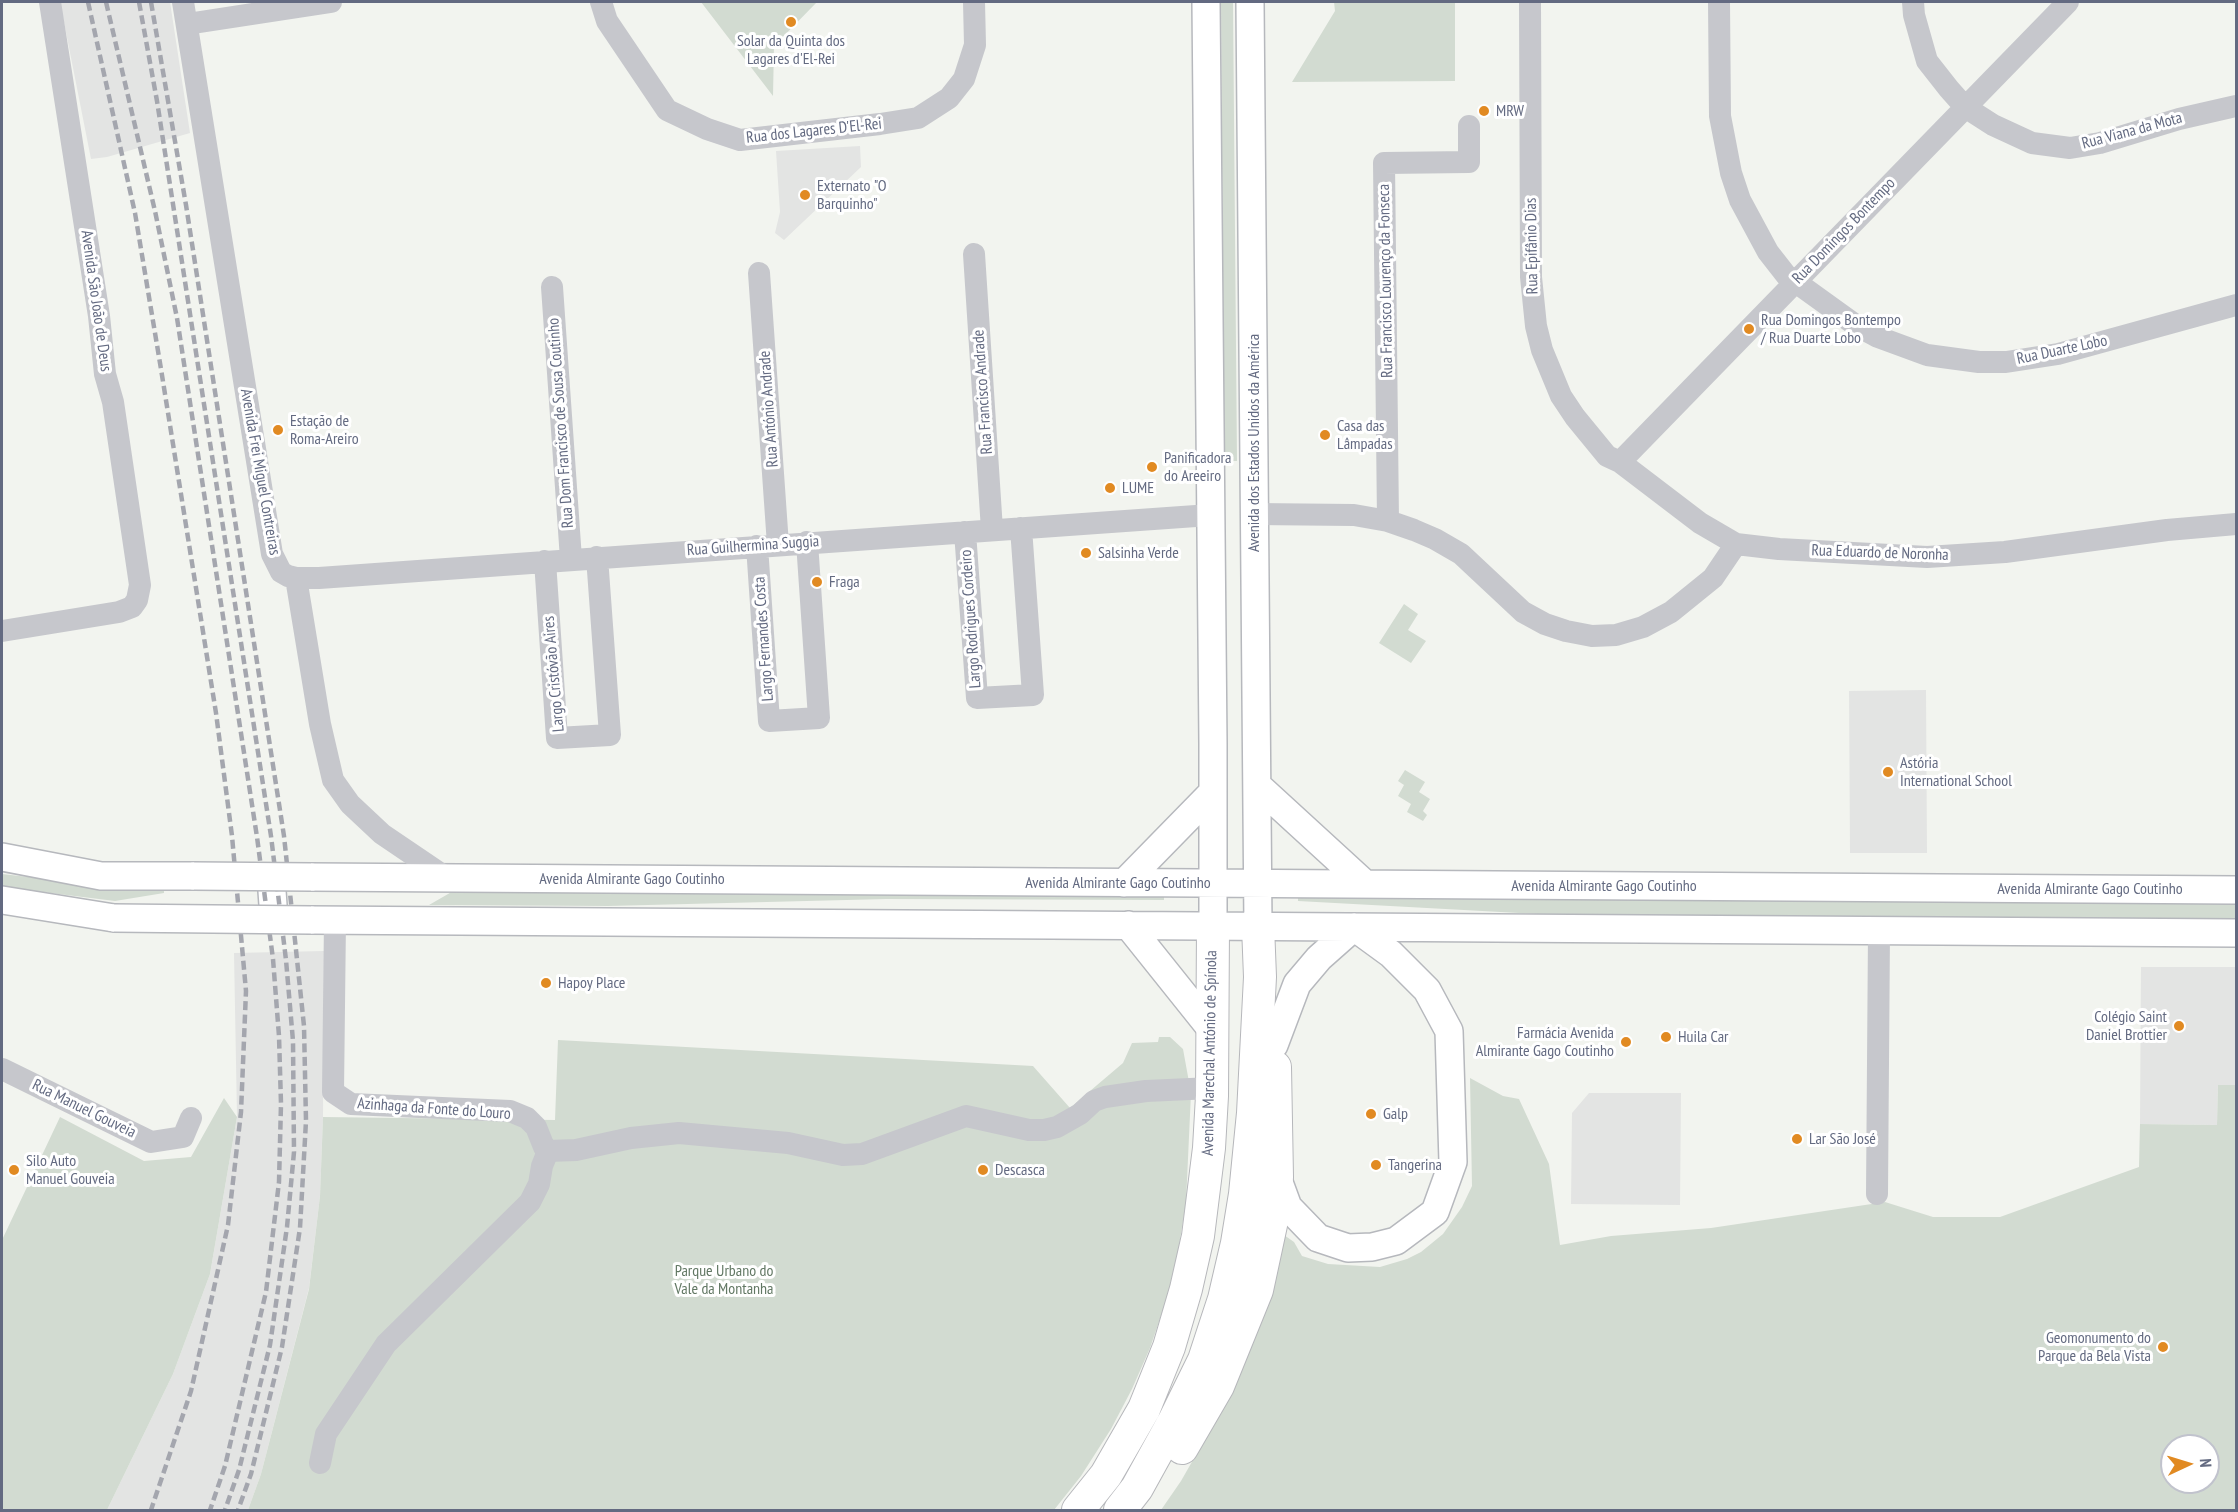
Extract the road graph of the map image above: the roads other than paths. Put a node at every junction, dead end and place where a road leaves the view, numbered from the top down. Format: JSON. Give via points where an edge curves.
{"nodes":[{"id":1,"x":50,"y":2,"type":"edge"},
{"id":2,"x":183,"y":2,"type":"edge"},
{"id":3,"x":331,"y":2,"type":"edge"},
{"id":4,"x":602,"y":2,"type":"edge"},
{"id":5,"x":974,"y":2,"type":"edge"},
{"id":6,"x":1206,"y":2,"type":"edge"},
{"id":7,"x":1250,"y":2,"type":"edge"},
{"id":8,"x":1530,"y":2,"type":"edge"},
{"id":9,"x":1719,"y":2,"type":"edge"},
{"id":10,"x":1913,"y":2,"type":"edge"},
{"id":11,"x":2068,"y":2,"type":"edge"},
{"id":12,"x":187,"y":24,"type":"junction"},
{"id":13,"x":2236,"y":106,"type":"edge"},
{"id":14,"x":1965,"y":107,"type":"junction"},
{"id":15,"x":1468,"y":126,"type":"dead end"},
{"id":16,"x":974,"y":254,"type":"dead end"},
{"id":17,"x":759,"y":273,"type":"dead end"},
{"id":18,"x":1796,"y":280,"type":"junction"},
{"id":19,"x":552,"y":287,"type":"dead end"},
{"id":20,"x":2236,"y":305,"type":"edge"},
{"id":21,"x":1620,"y":462,"type":"junction"},
{"id":22,"x":1254,"y":514,"type":"junction"},
{"id":23,"x":1210,"y":515,"type":"junction"},
{"id":24,"x":1388,"y":521,"type":"junction"},
{"id":25,"x":2236,"y":524,"type":"edge"},
{"id":26,"x":1021,"y":528,"type":"junction"},
{"id":27,"x":992,"y":530,"type":"junction"},
{"id":28,"x":965,"y":532,"type":"junction"},
{"id":29,"x":807,"y":543,"type":"junction"},
{"id":30,"x":1736,"y":544,"type":"junction"},
{"id":31,"x":768,"y":545,"type":"junction"},
{"id":32,"x":597,"y":557,"type":"junction"},
{"id":33,"x":570,"y":559,"type":"junction"},
{"id":34,"x":544,"y":561,"type":"junction"},
{"id":35,"x":296,"y":578,"type":"junction"},
{"id":36,"x":2,"y":631,"type":"edge"},
{"id":37,"x":1258,"y":786,"type":"junction"},
{"id":38,"x":1213,"y":792,"type":"junction"},
{"id":39,"x":2,"y":857,"type":"edge"},
{"id":40,"x":271,"y":877,"type":"junction"},
{"id":41,"x":352,"y":877,"type":"junction"},
{"id":42,"x":447,"y":878,"type":"junction"},
{"id":43,"x":1124,"y":883,"type":"junction"},
{"id":44,"x":1213,"y":883,"type":"junction"},
{"id":45,"x":1258,"y":884,"type":"junction"},
{"id":46,"x":1365,"y":884,"type":"junction"},
{"id":47,"x":2236,"y":891,"type":"edge"},
{"id":48,"x":2,"y":900,"type":"edge"},
{"id":49,"x":274,"y":920,"type":"junction"},
{"id":50,"x":323,"y":920,"type":"junction"},
{"id":51,"x":1128,"y":926,"type":"junction"},
{"id":52,"x":1213,"y":926,"type":"junction"},
{"id":53,"x":1258,"y":926,"type":"junction"},
{"id":54,"x":1353,"y":927,"type":"junction"},
{"id":55,"x":1879,"y":931,"type":"junction"},
{"id":56,"x":2236,"y":933,"type":"edge"},
{"id":57,"x":1260,"y":977,"type":"junction"},
{"id":58,"x":1212,"y":1030,"type":"junction"},
{"id":59,"x":1274,"y":1045,"type":"junction"},
{"id":60,"x":2,"y":1069,"type":"edge"},
{"id":61,"x":1212,"y":1088,"type":"junction"},
{"id":62,"x":191,"y":1118,"type":"dead end"},
{"id":63,"x":548,"y":1151,"type":"junction"},
{"id":64,"x":1277,"y":1178,"type":"junction"},
{"id":65,"x":1877,"y":1194,"type":"dead end"},
{"id":66,"x":320,"y":1463,"type":"dead end"},
{"id":67,"x":1078,"y":1510,"type":"edge"},
{"id":68,"x":1120,"y":1510,"type":"edge"},
{"id":69,"x":1139,"y":1510,"type":"edge"}],
"edges":[{"from":1,"to":36,"type":"street","name":"Avenida São João de Deus","via":[[140,585],[132,607],[119,612]]},
{"from":2,"to":12,"type":"street","name":"Avenida Frei Miguel Contreiras"},
{"from":3,"to":12,"type":"street"},
{"from":4,"to":5,"type":"street","name":"Rua dos Lagares D'El-Rei","via":[[607,21],[667,110],[740,140],[918,118],[949,98],[964,79],[975,45]]},
{"from":6,"to":23,"type":"main road"},
{"from":7,"to":22,"type":"main road","name":"Avenida dos Estados Unidos da América"},
{"from":8,"to":21,"type":"street","name":"Rua Epifânio Dias","via":[[1531,277],[1536,326],[1551,374],[1570,410],[1607,456]]},
{"from":9,"to":18,"type":"street","name":"Rua Duarte Lobo","via":[[1720,116],[1731,173],[1753,227],[1786,275]]},
{"from":10,"to":14,"type":"street","name":"Rua Viana da Mota","via":[[1927,61]]},
{"from":11,"to":14,"type":"street","name":"Rua Domingos Bontempo"},
{"from":12,"to":35,"type":"street","name":"Avenida Frei Miguel Contreiras","via":[[272,554],[282,572]]},
{"from":13,"to":14,"type":"street","name":"Rua Viana da Mota","via":[[2070,148],[2032,143]]},
{"from":14,"to":18,"type":"street","name":"Rua Domingos Bontempo"},
{"from":15,"to":24,"type":"street","name":"Rua Francisco Lourenço da Fonseca","via":[[1469,162],[1384,163]]},
{"from":16,"to":27,"type":"street","name":"Rua Francisco Andrade"},
{"from":17,"to":31,"type":"street","name":"Rua António Andrade"},
{"from":18,"to":20,"type":"street","name":"Rua Duarte Lobo","via":[[1878,337],[1927,354],[1979,362],[2058,354]]},
{"from":18,"to":21,"type":"street","name":"Rua Domingos Bontempo"},
{"from":19,"to":33,"type":"street","name":"Rua Dom Francisco de Sousa Coutinho"},
{"from":21,"to":30,"type":"street","name":"Rua Eduardo de Noronha","via":[[1700,523]]},
{"from":22,"to":23,"type":"main road"},
{"from":22,"to":24,"type":"street","via":[[1354,515]]},
{"from":22,"to":37,"type":"main road","name":"Avenida dos Estados Unidos da América"},
{"from":23,"to":26,"type":"street","name":"Rua Guilhermina Suggia"},
{"from":23,"to":38,"type":"main road"},
{"from":24,"to":30,"type":"street","via":[[1461,554],[1523,612],[1555,628],[1592,636],[1616,635],[1643,627],[1671,612],[1713,578]]},
{"from":25,"to":30,"type":"street","name":"Rua Eduardo de Noronha","via":[[2005,552],[1927,557]]},
{"from":26,"to":27,"type":"street","name":"Rua Guilhermina Suggia"},
{"from":26,"to":28,"type":"street","name":"Largo Rodrigues Cordeiro","via":[[1033,695],[977,698]]},
{"from":27,"to":28,"type":"street","name":"Rua Guilhermina Suggia"},
{"from":28,"to":29,"type":"street","name":"Rua Guilhermina Suggia"},
{"from":29,"to":31,"type":"street","name":"Rua Guilhermina Suggia"},
{"from":29,"to":31,"type":"street","name":"Largo Fernandes Costa","via":[[819,718],[769,721]]},
{"from":31,"to":32,"type":"street","name":"Rua Guilhermina Suggia"},
{"from":32,"to":33,"type":"street","name":"Rua Guilhermina Suggia"},
{"from":32,"to":34,"type":"street","name":"Largo Cristóvão Aires","via":[[610,735],[599,736],[557,738]]},
{"from":33,"to":34,"type":"street","name":"Rua Guilhermina Suggia"},
{"from":34,"to":35,"type":"street","name":"Rua Guilhermina Suggia"},
{"from":35,"to":42,"type":"street","via":[[333,780],[350,804],[382,834]]},
{"from":37,"to":45,"type":"main road","name":"Avenida dos Estados Unidos da América"},
{"from":37,"to":46,"type":"main road"},
{"from":38,"to":43,"type":"main road"},
{"from":38,"to":44,"type":"main road"},
{"from":39,"to":40,"type":"main road","name":"Avenida Almirante Gago Coutinho","bridge":true,"via":[[101,876]]},
{"from":40,"to":41,"type":"main road","name":"Avenida Almirante Gago Coutinho","bridge":true},
{"from":40,"to":49,"type":"main road"},
{"from":41,"to":42,"type":"main road","name":"Avenida Almirante Gago Coutinho"},
{"from":41,"to":50,"type":"main road"},
{"from":42,"to":43,"type":"main road","name":"Avenida Almirante Gago Coutinho"},
{"from":43,"to":44,"type":"main road","name":"Avenida Almirante Gago Coutinho"},
{"from":44,"to":45,"type":"main road","name":"Avenida Almirante Gago Coutinho"},
{"from":44,"to":52,"type":"main road"},
{"from":45,"to":46,"type":"main road","name":"Avenida Almirante Gago Coutinho"},
{"from":45,"to":53,"type":"main road","name":"Avenida dos Estados Unidos da América"},
{"from":46,"to":47,"type":"main road","name":"Avenida Almirante Gago Coutinho"},
{"from":48,"to":49,"type":"main road","bridge":true,"via":[[114,918]]},
{"from":49,"to":50,"type":"main road","bridge":true},
{"from":50,"to":51,"type":"main road"},
{"from":50,"to":63,"type":"street","name":"Azinhaga da Fonte do Louro","via":[[333,1092],[351,1104],[510,1111],[537,1126]]},
{"from":51,"to":52,"type":"main road"},
{"from":51,"to":58,"type":"main road"},
{"from":52,"to":53,"type":"main road"},
{"from":52,"to":58,"type":"highway","name":"Avenida Marechal António de Spínola"},
{"from":53,"to":54,"type":"main road"},
{"from":53,"to":57,"type":"highway"},
{"from":54,"to":55,"type":"main road"},
{"from":54,"to":59,"type":"main road","via":[[1297,984]]},
{"from":54,"to":64,"type":"main road","via":[[1391,954],[1427,990],[1449,1031],[1453,1162],[1436,1212],[1396,1241],[1372,1247],[1348,1248],[1318,1238],[1288,1207]]},
{"from":55,"to":56,"type":"main road"},
{"from":55,"to":65,"type":"street"},
{"from":57,"to":59,"type":"highway","via":[[1266,990]]},
{"from":57,"to":68,"type":"highway","via":[[1246,1183],[1224,1299],[1204,1360],[1174,1421],[1137,1488]]},
{"from":58,"to":61,"type":"highway","name":"Avenida Marechal António de Spínola"},
{"from":59,"to":64,"type":"highway"},
{"from":60,"to":62,"type":"street","name":"Rua Manuel Gouveia","via":[[151,1142],[183,1137]]},
{"from":61,"to":63,"type":"street","via":[[1105,1097],[1057,1127],[1044,1130],[966,1116],[862,1154],[843,1155],[788,1143],[679,1133]]},
{"from":61,"to":67,"type":"highway","name":"Avenida Marechal António de Spínola","via":[[1198,1236],[1169,1347],[1144,1409],[1106,1475]]},
{"from":63,"to":66,"type":"street","via":[[530,1202],[386,1344],[326,1434]]},
{"from":64,"to":69,"type":"highway","via":[[1257,1290],[1218,1386],[1168,1471]]}]}
